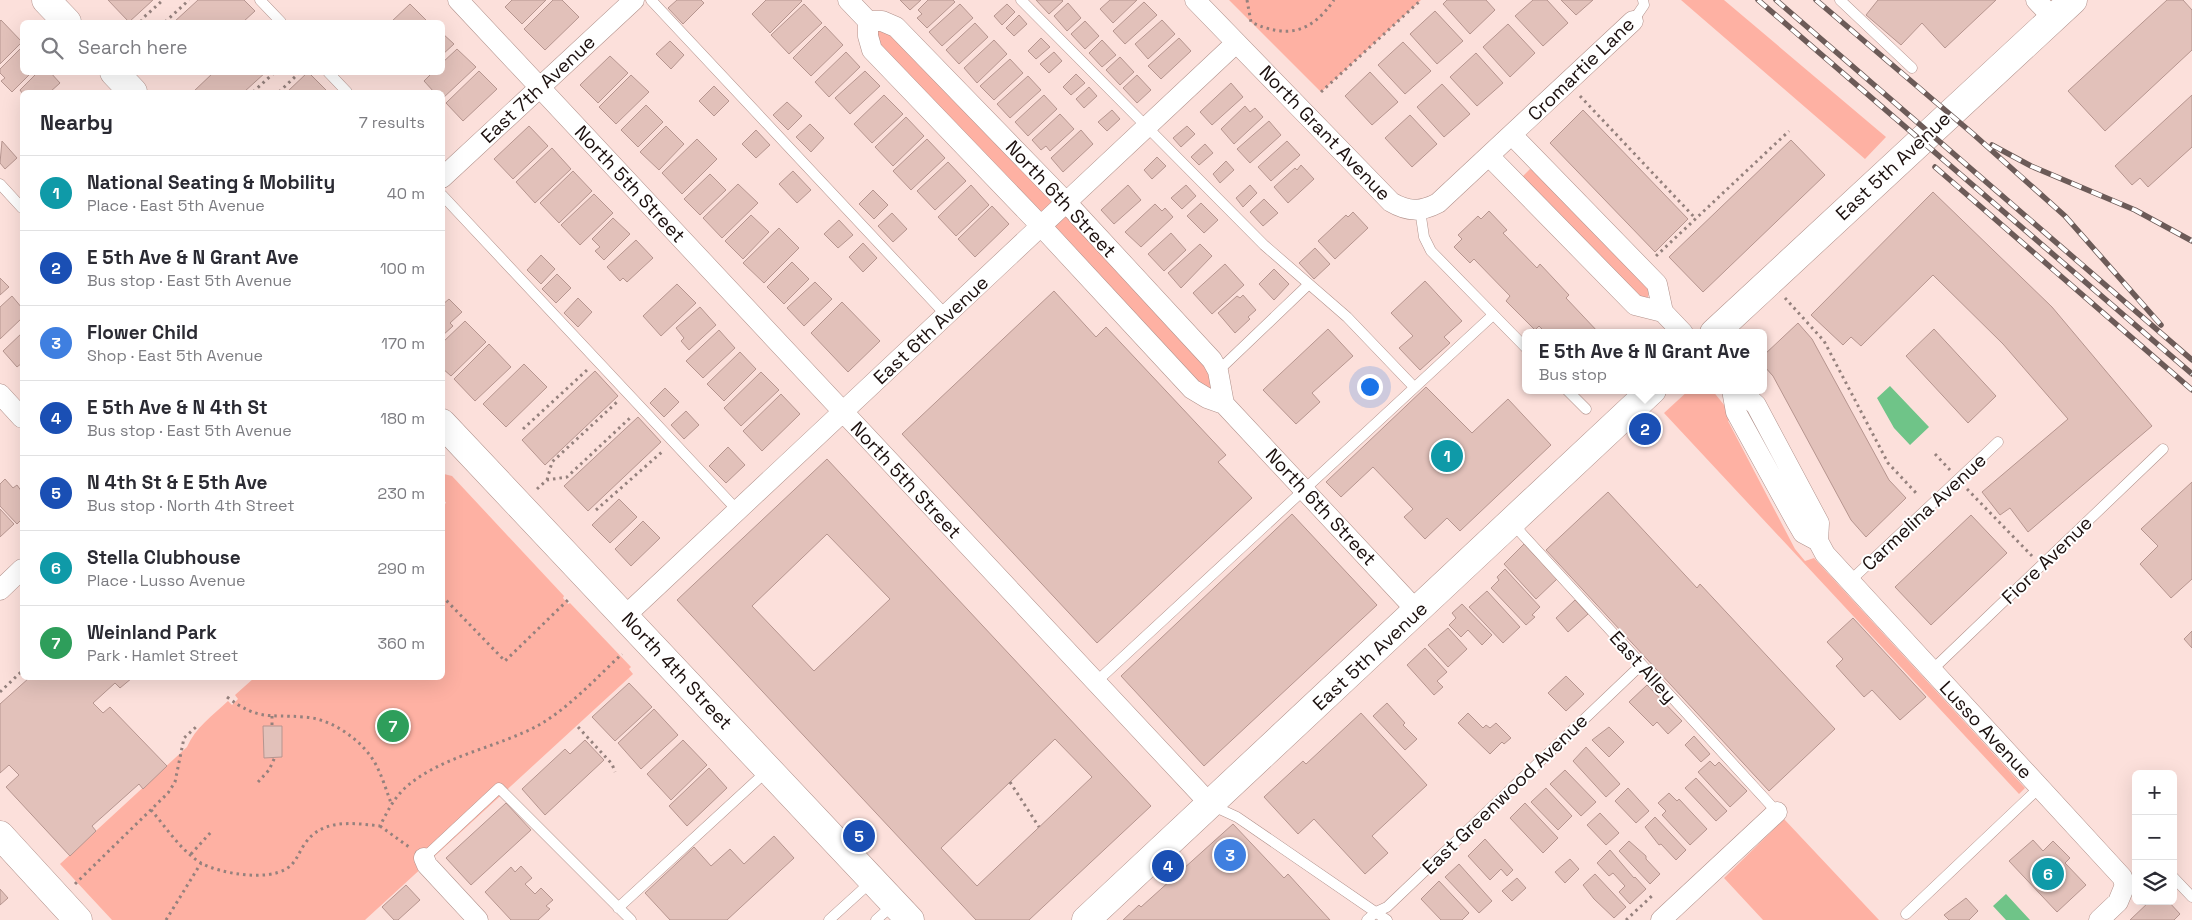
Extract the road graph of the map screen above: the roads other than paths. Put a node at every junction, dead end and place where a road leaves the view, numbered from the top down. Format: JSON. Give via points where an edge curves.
{"nodes":[{"id":1,"x":46,"y":0,"type":"edge"},
{"id":2,"x":260,"y":0,"type":"edge"},
{"id":3,"x":458,"y":0,"type":"edge"},
{"id":4,"x":634,"y":0,"type":"edge"},
{"id":5,"x":651,"y":0,"type":"edge"},
{"id":6,"x":848,"y":0,"type":"edge"},
{"id":7,"x":1020,"y":0,"type":"edge"},
{"id":8,"x":1195,"y":0,"type":"edge"},
{"id":9,"x":1643,"y":0,"type":"edge"},
{"id":10,"x":1840,"y":0,"type":"edge"},
{"id":11,"x":2054,"y":6,"type":"edge"},
{"id":12,"x":65,"y":20,"type":"edge"},
{"id":13,"x":279,"y":20,"type":"edge"},
{"id":14,"x":868,"y":21,"type":"junction"},
{"id":15,"x":1633,"y":21,"type":"joint"},
{"id":16,"x":1236,"y":43,"type":"junction"},
{"id":17,"x":1912,"y":68,"type":"dead end"},
{"id":18,"x":117,"y":75,"type":"edge"},
{"id":19,"x":331,"y":75,"type":"edge"},
{"id":20,"x":540,"y":87,"type":"junction"},
{"id":21,"x":131,"y":90,"type":"edge"},
{"id":22,"x":345,"y":90,"type":"edge"},
{"id":23,"x":1146,"y":128,"type":"junction"},
{"id":24,"x":1512,"y":135,"type":"junction"},
{"id":25,"x":1489,"y":156,"type":"junction"},
{"id":26,"x":445,"y":175,"type":"edge"},
{"id":27,"x":0,"y":184,"type":"edge"},
{"id":28,"x":445,"y":198,"type":"edge"},
{"id":29,"x":1066,"y":202,"type":"junction"},
{"id":30,"x":20,"y":206,"type":"edge"},
{"id":31,"x":1420,"y":210,"type":"junction"},
{"id":32,"x":1041,"y":226,"type":"junction"},
{"id":33,"x":1309,"y":284,"type":"junction"},
{"id":34,"x":1663,"y":312,"type":"junction"},
{"id":35,"x":946,"y":315,"type":"junction"},
{"id":36,"x":1493,"y":315,"type":"junction"},
{"id":37,"x":1679,"y":329,"type":"edge"},
{"id":38,"x":1718,"y":329,"type":"edge"},
{"id":39,"x":1522,"y":344,"type":"edge"},
{"id":40,"x":1218,"y":371,"type":"junction"},
{"id":41,"x":1414,"y":387,"type":"junction"},
{"id":42,"x":1572,"y":394,"type":"edge"},
{"id":43,"x":1648,"y":394,"type":"edge"},
{"id":44,"x":1733,"y":394,"type":"edge"},
{"id":45,"x":1743,"y":394,"type":"edge"},
{"id":46,"x":2,"y":399,"type":"edge"},
{"id":47,"x":1224,"y":404,"type":"junction"},
{"id":48,"x":1586,"y":409,"type":"dead end"},
{"id":49,"x":843,"y":412,"type":"junction"},
{"id":50,"x":20,"y":416,"type":"edge"},
{"id":51,"x":445,"y":426,"type":"edge"},
{"id":52,"x":1998,"y":442,"type":"dead end"},
{"id":53,"x":2163,"y":449,"type":"dead end"},
{"id":54,"x":1304,"y":489,"type":"junction"},
{"id":55,"x":738,"y":510,"type":"junction"},
{"id":56,"x":1511,"y":522,"type":"junction"},
{"id":57,"x":1818,"y":541,"type":"junction"},
{"id":58,"x":20,"y":571,"type":"edge"},
{"id":59,"x":1850,"y":582,"type":"junction"},
{"id":60,"x":0,"y":590,"type":"edge"},
{"id":61,"x":1417,"y":611,"type":"junction"},
{"id":62,"x":626,"y":616,"type":"junction"},
{"id":63,"x":1641,"y":665,"type":"junction"},
{"id":64,"x":1931,"y":672,"type":"junction"},
{"id":65,"x":1095,"y":683,"type":"junction"},
{"id":66,"x":769,"y":770,"type":"junction"},
{"id":67,"x":2039,"y":788,"type":"junction"},
{"id":68,"x":1210,"y":804,"type":"junction"},
{"id":69,"x":1777,"y":812,"type":"joint"},
{"id":70,"x":0,"y":835,"type":"edge"},
{"id":71,"x":419,"y":854,"type":"joint"},
{"id":72,"x":872,"y":880,"type":"junction"},
{"id":73,"x":2177,"y":881,"type":"edge"},
{"id":74,"x":2130,"y":882,"type":"edge"},
{"id":75,"x":2192,"y":898,"type":"edge"},
{"id":76,"x":618,"y":908,"type":"junction"},
{"id":77,"x":1376,"y":912,"type":"junction"},
{"id":78,"x":893,"y":914,"type":"edge"},
{"id":79,"x":1906,"y":914,"type":"dead end"},
{"id":80,"x":831,"y":919,"type":"edge"},
{"id":81,"x":78,"y":920,"type":"edge"},
{"id":82,"x":478,"y":920,"type":"edge"},
{"id":83,"x":631,"y":920,"type":"edge"},
{"id":84,"x":1086,"y":920,"type":"edge"},
{"id":85,"x":1367,"y":920,"type":"edge"},
{"id":86,"x":1388,"y":920,"type":"edge"},
{"id":87,"x":1661,"y":920,"type":"edge"},
{"id":88,"x":2099,"y":920,"type":"edge"}],
"edges":[{"from":1,"to":12,"type":"main road"},
{"from":2,"to":13,"type":"lane"},
{"from":3,"to":20,"type":"street","name":"North 5th Street"},
{"from":4,"to":20,"type":"street","name":"East 7th Avenue"},
{"from":5,"to":35,"type":"lane"},
{"from":6,"to":14,"type":"street"},
{"from":7,"to":23,"type":"lane"},
{"from":8,"to":16,"type":"street","name":"North Grant Avenue"},
{"from":9,"to":15,"type":"lane","name":"Cromartie Lane","via":[[1644,5]]},
{"from":10,"to":17,"type":"lane"},
{"from":11,"to":38,"type":"main road","name":"East 5th Avenue"},
{"from":14,"to":29,"type":"street","name":"North 6th Street","via":[[882,21],[896,27]]},
{"from":14,"to":32,"type":"street","name":"North 6th Street","via":[[872,50]]},
{"from":15,"to":24,"type":"street","name":"Cromartie Lane"},
{"from":16,"to":23,"type":"street","name":"East 6th Avenue"},
{"from":16,"to":31,"type":"street","name":"North Grant Avenue","via":[[1391,202],[1402,208]]},
{"from":18,"to":21,"type":"main road"},
{"from":19,"to":22,"type":"lane"},
{"from":20,"to":26,"type":"street","name":"East 7th Avenue"},
{"from":20,"to":49,"type":"street","name":"North 5th Street"},
{"from":23,"to":29,"type":"street","name":"East 6th Avenue"},
{"from":23,"to":33,"type":"lane","via":[[1264,245]]},
{"from":24,"to":25,"type":"street"},
{"from":24,"to":34,"type":"street","via":[[1657,284]]},
{"from":25,"to":31,"type":"street","via":[[1438,203]]},
{"from":25,"to":34,"type":"street","via":[[1635,305]]},
{"from":27,"to":30,"type":"lane"},
{"from":28,"to":55,"type":"lane"},
{"from":29,"to":32,"type":"street","name":"East 6th Avenue"},
{"from":29,"to":40,"type":"street","name":"North 6th Street","via":[[1212,360]]},
{"from":31,"to":36,"type":"lane","via":[[1424,237],[1431,251]]},
{"from":32,"to":35,"type":"street","name":"East 6th Avenue"},
{"from":32,"to":47,"type":"street","name":"North 6th Street","via":[[1192,390]]},
{"from":33,"to":40,"type":"lane"},
{"from":33,"to":41,"type":"lane","via":[[1347,317]]},
{"from":34,"to":37,"type":"street"},
{"from":35,"to":49,"type":"street","name":"East 6th Avenue"},
{"from":36,"to":39,"type":"lane"},
{"from":36,"to":41,"type":"lane"},
{"from":40,"to":47,"type":"street","name":"North 6th Street"},
{"from":41,"to":54,"type":"lane"},
{"from":42,"to":48,"type":"lane"},
{"from":43,"to":56,"type":"main road","name":"East 5th Avenue"},
{"from":44,"to":57,"type":"street","name":"Lusso Avenue","via":[[1736,412],[1796,521],[1804,533]]},
{"from":45,"to":57,"type":"street","name":"Lusso Avenue","via":[[1756,405],[1819,523]]},
{"from":46,"to":50,"type":"street"},
{"from":47,"to":54,"type":"street","name":"North 6th Street"},
{"from":49,"to":55,"type":"street","name":"East 6th Avenue"},
{"from":49,"to":65,"type":"street","name":"North 5th Street"},
{"from":51,"to":62,"type":"main road","name":"North 4th Street"},
{"from":52,"to":59,"type":"lane","name":"Carmelina Avenue"},
{"from":53,"to":64,"type":"lane","name":"Fiore Avenue"},
{"from":54,"to":61,"type":"street","name":"North 6th Street"},
{"from":54,"to":65,"type":"lane"},
{"from":55,"to":62,"type":"street","name":"East 6th Avenue"},
{"from":56,"to":61,"type":"main road","name":"East 5th Avenue"},
{"from":56,"to":63,"type":"lane","name":"East Alley"},
{"from":57,"to":59,"type":"street","name":"Lusso Avenue"},
{"from":58,"to":60,"type":"street"},
{"from":59,"to":64,"type":"street","name":"Lusso Avenue"},
{"from":61,"to":68,"type":"main road","name":"East 5th Avenue"},
{"from":62,"to":66,"type":"main road","name":"North 4th Street"},
{"from":63,"to":69,"type":"lane","name":"East Alley"},
{"from":63,"to":77,"type":"lane","name":"East Greenwood Avenue","via":[[1387,907]]},
{"from":64,"to":67,"type":"street","name":"Lusso Avenue"},
{"from":65,"to":68,"type":"street","name":"North 5th Street"},
{"from":66,"to":72,"type":"main road","name":"North 4th Street"},
{"from":66,"to":76,"type":"lane"},
{"from":67,"to":74,"type":"street","name":"Lusso Avenue"},
{"from":67,"to":79,"type":"lane"},
{"from":68,"to":77,"type":"lane","name":"North 5th Street","via":[[1237,817]]},
{"from":68,"to":84,"type":"main road","name":"East 5th Avenue"},
{"from":69,"to":87,"type":"street"},
{"from":70,"to":81,"type":"main road"},
{"from":71,"to":76,"type":"lane","via":[[499,788]]},
{"from":71,"to":82,"type":"street"},
{"from":72,"to":78,"type":"main road","name":"North 4th Street"},
{"from":72,"to":80,"type":"lane"},
{"from":73,"to":75,"type":"lane"},
{"from":74,"to":88,"type":"street","name":"Lusso Avenue","via":[[2118,902]]},
{"from":76,"to":83,"type":"lane"},
{"from":77,"to":85,"type":"lane","name":"East Greenwood Avenue"},
{"from":77,"to":86,"type":"lane","name":"North 5th Street"}]}
